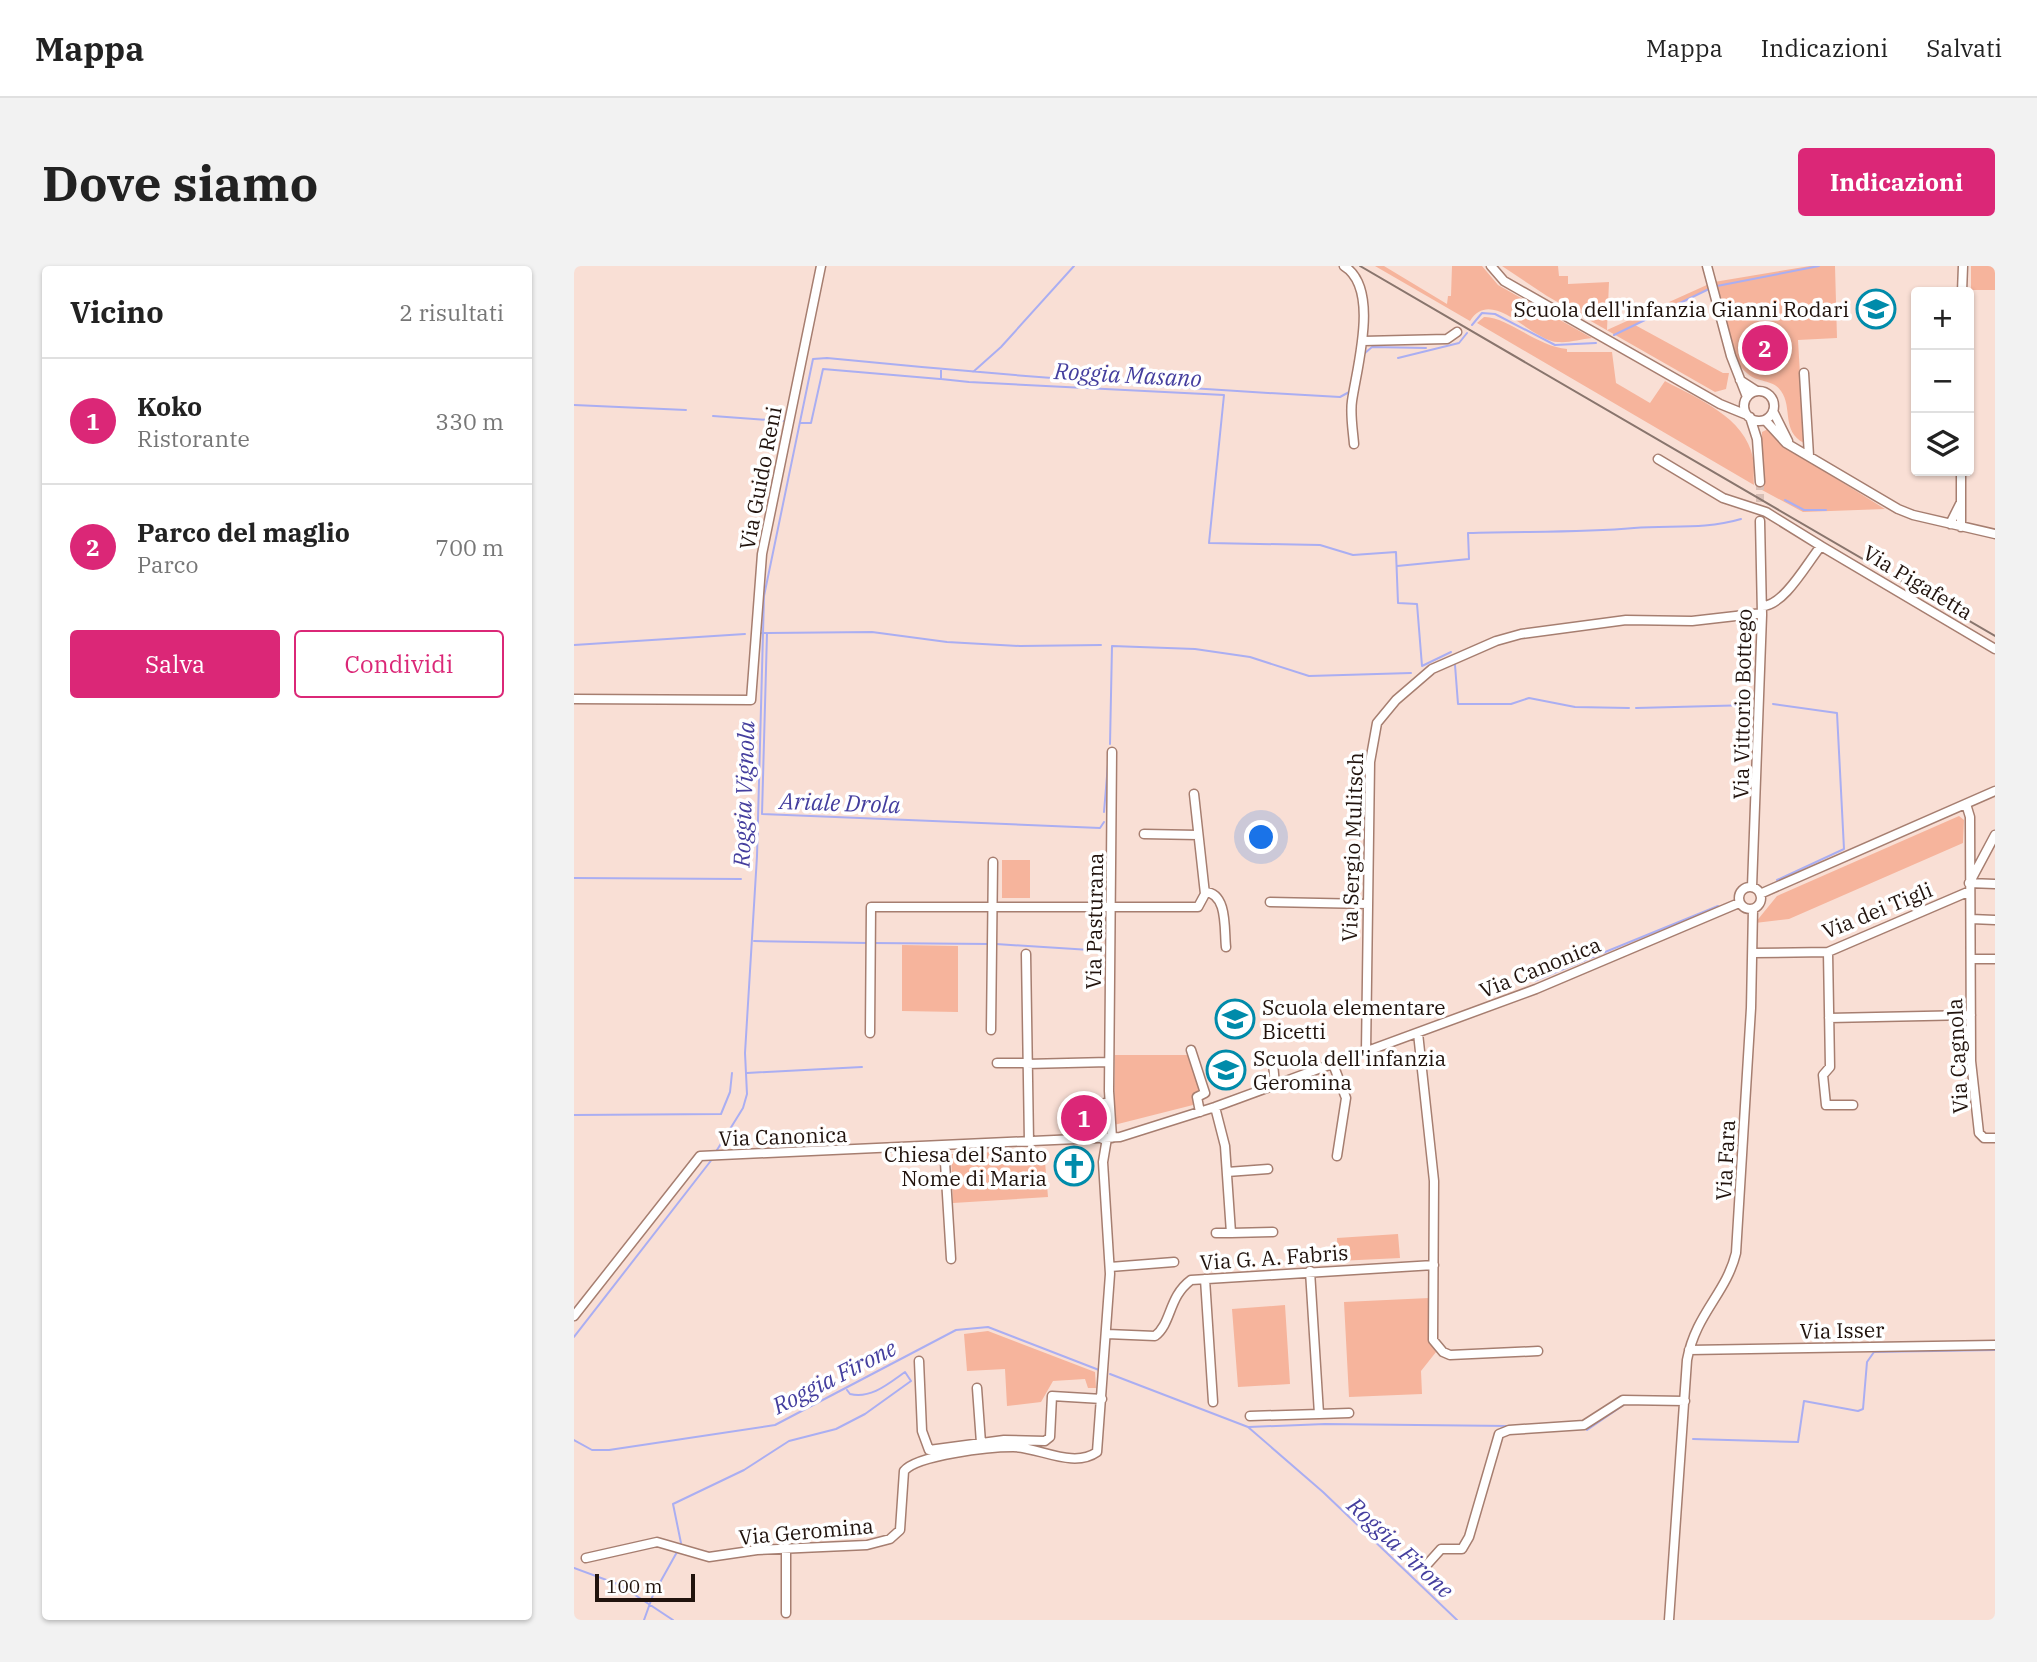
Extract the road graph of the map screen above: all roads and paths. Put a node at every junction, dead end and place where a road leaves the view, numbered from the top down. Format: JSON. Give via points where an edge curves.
{"nodes":[{"id":1,"x":821,"y":266,"type":"edge"},
{"id":2,"x":1344,"y":266,"type":"edge"},
{"id":3,"x":1491,"y":266,"type":"edge"},
{"id":4,"x":1707,"y":266,"type":"edge"},
{"id":5,"x":1963,"y":266,"type":"edge"},
{"id":6,"x":1962,"y":287,"type":"edge"},
{"id":7,"x":1457,"y":332,"type":"dead end"},
{"id":8,"x":1363,"y":341,"type":"junction"},
{"id":9,"x":1804,"y":373,"type":"dead end"},
{"id":10,"x":1740,"y":380,"type":"junction"},
{"id":11,"x":1757,"y":391,"type":"junction"},
{"id":12,"x":1746,"y":398,"type":"junction"},
{"id":13,"x":1727,"y":406,"type":"junction"},
{"id":14,"x":1773,"y":411,"type":"junction"},
{"id":15,"x":1748,"y":416,"type":"junction"},
{"id":16,"x":1763,"y":420,"type":"junction"},
{"id":17,"x":1757,"y":439,"type":"junction"},
{"id":18,"x":1354,"y":444,"type":"dead end"},
{"id":19,"x":1789,"y":444,"type":"junction"},
{"id":20,"x":1809,"y":456,"type":"junction"},
{"id":21,"x":1658,"y":459,"type":"dead end"},
{"id":22,"x":1961,"y":476,"type":"edge"},
{"id":23,"x":1760,"y":482,"type":"tunnel mouth"},
{"id":24,"x":1961,"y":504,"type":"junction"},
{"id":25,"x":1760,"y":522,"type":"tunnel mouth"},
{"id":26,"x":1950,"y":524,"type":"junction"},
{"id":27,"x":1961,"y":527,"type":"junction"},
{"id":28,"x":1995,"y":534,"type":"edge"},
{"id":29,"x":1821,"y":546,"type":"junction"},
{"id":30,"x":1762,"y":609,"type":"junction"},
{"id":31,"x":1995,"y":649,"type":"edge"},
{"id":32,"x":574,"y":699,"type":"edge"},
{"id":33,"x":1112,"y":752,"type":"dead end"},
{"id":34,"x":1995,"y":791,"type":"edge"},
{"id":35,"x":1194,"y":794,"type":"dead end"},
{"id":36,"x":1966,"y":804,"type":"junction"},
{"id":37,"x":1144,"y":834,"type":"dead end"},
{"id":38,"x":1198,"y":835,"type":"junction"},
{"id":39,"x":1995,"y":835,"type":"edge"},
{"id":40,"x":1969,"y":842,"type":"junction"},
{"id":41,"x":1984,"y":853,"type":"junction"},
{"id":42,"x":993,"y":862,"type":"dead end"},
{"id":43,"x":1995,"y":884,"type":"edge"},
{"id":44,"x":1752,"y":887,"type":"junction"},
{"id":45,"x":1970,"y":887,"type":"junction"},
{"id":46,"x":1205,"y":892,"type":"junction"},
{"id":47,"x":1760,"y":894,"type":"junction"},
{"id":48,"x":1270,"y":902,"type":"dead end"},
{"id":49,"x":1739,"y":903,"type":"junction"},
{"id":50,"x":1368,"y":904,"type":"junction"},
{"id":51,"x":993,"y":907,"type":"junction"},
{"id":52,"x":1112,"y":907,"type":"junction"},
{"id":53,"x":1753,"y":909,"type":"junction"},
{"id":54,"x":1971,"y":919,"type":"junction"},
{"id":55,"x":1995,"y":920,"type":"edge"},
{"id":56,"x":1226,"y":947,"type":"dead end"},
{"id":57,"x":1828,"y":952,"type":"junction"},
{"id":58,"x":1753,"y":953,"type":"junction"},
{"id":59,"x":1026,"y":954,"type":"dead end"},
{"id":60,"x":1970,"y":959,"type":"junction"},
{"id":61,"x":1995,"y":959,"type":"edge"},
{"id":62,"x":1971,"y":1015,"type":"junction"},
{"id":63,"x":1829,"y":1017,"type":"junction"},
{"id":64,"x":991,"y":1030,"type":"dead end"},
{"id":65,"x":870,"y":1033,"type":"dead end"},
{"id":66,"x":1418,"y":1033,"type":"junction"},
{"id":67,"x":1191,"y":1050,"type":"dead end"},
{"id":68,"x":1366,"y":1052,"type":"junction"},
{"id":69,"x":1109,"y":1062,"type":"junction"},
{"id":70,"x":997,"y":1063,"type":"dead end"},
{"id":71,"x":1273,"y":1063,"type":"dead end"},
{"id":72,"x":1026,"y":1064,"type":"junction"},
{"id":73,"x":1333,"y":1065,"type":"junction"},
{"id":74,"x":1275,"y":1086,"type":"junction"},
{"id":75,"x":1853,"y":1105,"type":"dead end"},
{"id":76,"x":1215,"y":1107,"type":"junction"},
{"id":77,"x":1200,"y":1112,"type":"junction"},
{"id":78,"x":1104,"y":1138,"type":"junction"},
{"id":79,"x":1995,"y":1138,"type":"edge"},
{"id":80,"x":1029,"y":1142,"type":"junction"},
{"id":81,"x":944,"y":1146,"type":"junction"},
{"id":82,"x":1337,"y":1156,"type":"dead end"},
{"id":83,"x":1268,"y":1169,"type":"dead end"},
{"id":84,"x":1227,"y":1172,"type":"junction"},
{"id":85,"x":1273,"y":1232,"type":"dead end"},
{"id":86,"x":1216,"y":1233,"type":"dead end"},
{"id":87,"x":1231,"y":1233,"type":"junction"},
{"id":88,"x":951,"y":1259,"type":"dead end"},
{"id":89,"x":1174,"y":1262,"type":"dead end"},
{"id":90,"x":1434,"y":1265,"type":"junction"},
{"id":91,"x":1110,"y":1267,"type":"junction"},
{"id":92,"x":1310,"y":1271,"type":"junction"},
{"id":93,"x":1205,"y":1279,"type":"junction"},
{"id":94,"x":574,"y":1316,"type":"edge"},
{"id":95,"x":1107,"y":1334,"type":"junction"},
{"id":96,"x":1995,"y":1345,"type":"edge"},
{"id":97,"x":1689,"y":1350,"type":"junction"},
{"id":98,"x":1538,"y":1351,"type":"dead end"},
{"id":99,"x":919,"y":1361,"type":"dead end"},
{"id":100,"x":977,"y":1388,"type":"dead end"},
{"id":101,"x":1102,"y":1399,"type":"junction"},
{"id":102,"x":1685,"y":1401,"type":"junction"},
{"id":103,"x":1213,"y":1402,"type":"dead end"},
{"id":104,"x":1349,"y":1413,"type":"dead end"},
{"id":105,"x":1318,"y":1414,"type":"junction"},
{"id":106,"x":1250,"y":1416,"type":"dead end"},
{"id":107,"x":981,"y":1443,"type":"junction"},
{"id":108,"x":786,"y":1548,"type":"junction"},
{"id":109,"x":586,"y":1558,"type":"dead end"},
{"id":110,"x":1423,"y":1569,"type":"dead end"},
{"id":111,"x":786,"y":1613,"type":"dead end"},
{"id":112,"x":1669,"y":1620,"type":"edge"}],
"edges":[{"from":1,"to":32,"type":"street","name":"Via Guido Reni","via":[[762,554],[751,700]]},
{"from":2,"to":8,"type":"street","via":[[1359,281]]},
{"from":3,"to":13,"type":"street","via":[[1504,281]]},
{"from":4,"to":10,"type":"street"},
{"from":5,"to":6,"type":"street"},
{"from":7,"to":8,"type":"street","via":[[1447,339]]},
{"from":8,"to":18,"type":"street","via":[[1351,401]]},
{"from":9,"to":20,"type":"street"},
{"from":10,"to":11,"type":"street"},
{"from":10,"to":12,"type":"street"},
{"from":11,"to":12,"type":"street"},
{"from":11,"to":14,"type":"street","via":[[1771,396]]},
{"from":12,"to":13,"type":"street"},
{"from":12,"to":15,"type":"street"},
{"from":13,"to":15,"type":"street"},
{"from":14,"to":16,"type":"street"},
{"from":14,"to":19,"type":"street"},
{"from":15,"to":16,"type":"street"},
{"from":15,"to":17,"type":"street"},
{"from":16,"to":17,"type":"street"},
{"from":16,"to":19,"type":"street"},
{"from":17,"to":23,"type":"street"},
{"from":19,"to":20,"type":"street"},
{"from":20,"to":26,"type":"street","via":[[1898,509]]},
{"from":21,"to":29,"type":"street","name":"Via Pigafetta","via":[[1723,498],[1766,512]]},
{"from":22,"to":24,"type":"street"},
{"from":24,"to":26,"type":"street"},
{"from":24,"to":27,"type":"street"},
{"from":25,"to":30,"type":"street","name":"Via Vittorio Bottego"},
{"from":26,"to":27,"type":"street"},
{"from":27,"to":28,"type":"street"},
{"from":29,"to":30,"type":"street","via":[[1784,595]]},
{"from":29,"to":31,"type":"street","name":"Via Pigafetta"},
{"from":30,"to":44,"type":"street","name":"Via Vittorio Bottego"},
{"from":30,"to":50,"type":"street","name":"Via Sergio Mulitsch","via":[[1692,621],[1626,620],[1521,634],[1432,669],[1377,723],[1370,762]]},
{"from":33,"to":52,"type":"street","name":"Via Pasturana"},
{"from":34,"to":36,"type":"street"},
{"from":35,"to":38,"type":"street"},
{"from":36,"to":40,"type":"street","name":"Via Cagnola"},
{"from":36,"to":47,"type":"street"},
{"from":37,"to":38,"type":"street"},
{"from":38,"to":46,"type":"street"},
{"from":39,"to":41,"type":"street"},
{"from":40,"to":41,"type":"street","via":[[1972,851]]},
{"from":40,"to":45,"type":"street","name":"Via Cagnola"},
{"from":41,"to":45,"type":"street"},
{"from":42,"to":51,"type":"street"},
{"from":43,"to":45,"type":"street"},
{"from":44,"to":47,"type":"street"},
{"from":44,"to":49,"type":"street","via":[[1740,892]]},
{"from":45,"to":54,"type":"street","name":"Via Cagnola"},
{"from":45,"to":57,"type":"street","name":"Via dei Tigli"},
{"from":46,"to":52,"type":"street","via":[[1202,905],[1194,908]]},
{"from":46,"to":56,"type":"street","via":[[1213,893],[1222,906]]},
{"from":47,"to":53,"type":"street","via":[[1761,901]]},
{"from":48,"to":50,"type":"street"},
{"from":49,"to":53,"type":"street"},
{"from":49,"to":66,"type":"street","name":"Via Canonica","via":[[1536,989]]},
{"from":50,"to":68,"type":"street","name":"Via Sergio Mulitsch"},
{"from":51,"to":52,"type":"street"},
{"from":51,"to":64,"type":"street"},
{"from":51,"to":65,"type":"street","via":[[871,907]]},
{"from":52,"to":69,"type":"street","name":"Via Pasturana"},
{"from":53,"to":58,"type":"street","name":"Via Fara"},
{"from":54,"to":55,"type":"street"},
{"from":54,"to":60,"type":"street","name":"Via Cagnola"},
{"from":57,"to":58,"type":"street","name":"Via dei Tigli"},
{"from":57,"to":63,"type":"street"},
{"from":58,"to":97,"type":"street","name":"Via Fara","via":[[1736,1253],[1730,1273],[1699,1320]]},
{"from":59,"to":72,"type":"street"},
{"from":60,"to":61,"type":"street"},
{"from":60,"to":62,"type":"street","name":"Via Cagnola"},
{"from":62,"to":63,"type":"street"},
{"from":62,"to":79,"type":"street","name":"Via Cagnola","via":[[1970,1061],[1978,1129],[1984,1138]]},
{"from":63,"to":75,"type":"street","via":[[1830,1067],[1823,1075],[1824,1103]]},
{"from":66,"to":68,"type":"street","name":"Via Canonica"},
{"from":66,"to":90,"type":"street","via":[[1434,1181]]},
{"from":67,"to":77,"type":"street","via":[[1205,1093],[1197,1097]]},
{"from":68,"to":73,"type":"street","name":"Via Canonica"},
{"from":69,"to":72,"type":"street"},
{"from":69,"to":78,"type":"street","name":"Via Pasturana"},
{"from":70,"to":72,"type":"street"},
{"from":71,"to":74,"type":"street"},
{"from":72,"to":80,"type":"street"},
{"from":73,"to":74,"type":"street","name":"Via Canonica"},
{"from":73,"to":82,"type":"street","via":[[1346,1098]]},
{"from":74,"to":76,"type":"street","name":"Via Canonica"},
{"from":76,"to":77,"type":"street","name":"Via Canonica"},
{"from":76,"to":84,"type":"street"},
{"from":77,"to":78,"type":"street","name":"Via Canonica"},
{"from":78,"to":80,"type":"street","name":"Via Canonica"},
{"from":78,"to":91,"type":"street","name":"Via Geromina"},
{"from":80,"to":81,"type":"street","name":"Via Canonica"},
{"from":81,"to":88,"type":"street"},
{"from":81,"to":94,"type":"street","name":"Via Canonica","via":[[700,1156]]},
{"from":83,"to":84,"type":"street"},
{"from":84,"to":87,"type":"street"},
{"from":85,"to":87,"type":"street"},
{"from":86,"to":87,"type":"street"},
{"from":89,"to":91,"type":"street"},
{"from":90,"to":92,"type":"street","name":"Via G. A. Fabris"},
{"from":90,"to":98,"type":"street","via":[[1432,1331],[1443,1352]]},
{"from":91,"to":95,"type":"street","name":"Via Geromina"},
{"from":92,"to":93,"type":"street","name":"Via G. A. Fabris"},
{"from":92,"to":105,"type":"street"},
{"from":93,"to":95,"type":"street","name":"Via G. A. Fabris","via":[[1191,1280],[1175,1296],[1163,1327],[1154,1336]]},
{"from":93,"to":103,"type":"street"},
{"from":95,"to":101,"type":"street","name":"Via Geromina"},
{"from":96,"to":97,"type":"street","name":"Via Isser"},
{"from":97,"to":102,"type":"street","name":"Via Fara"},
{"from":99,"to":107,"type":"street","via":[[927,1448],[933,1451]]},
{"from":100,"to":107,"type":"street"},
{"from":101,"to":107,"type":"street","via":[[1052,1396],[1049,1439]]},
{"from":101,"to":108,"type":"street","name":"Via Geromina","via":[[1098,1448],[1089,1457],[1058,1457],[1011,1447],[917,1462],[904,1472],[902,1521],[896,1536],[867,1545]]},
{"from":102,"to":110,"type":"street","via":[[1623,1400],[1584,1425],[1499,1434],[1469,1537],[1462,1549],[1441,1549]]},
{"from":102,"to":112,"type":"street","name":"Via Fara"},
{"from":104,"to":105,"type":"street"},
{"from":105,"to":106,"type":"street"},
{"from":108,"to":109,"type":"street","name":"Via Geromina","via":[[709,1557],[657,1542]]},
{"from":108,"to":111,"type":"street"}]}
